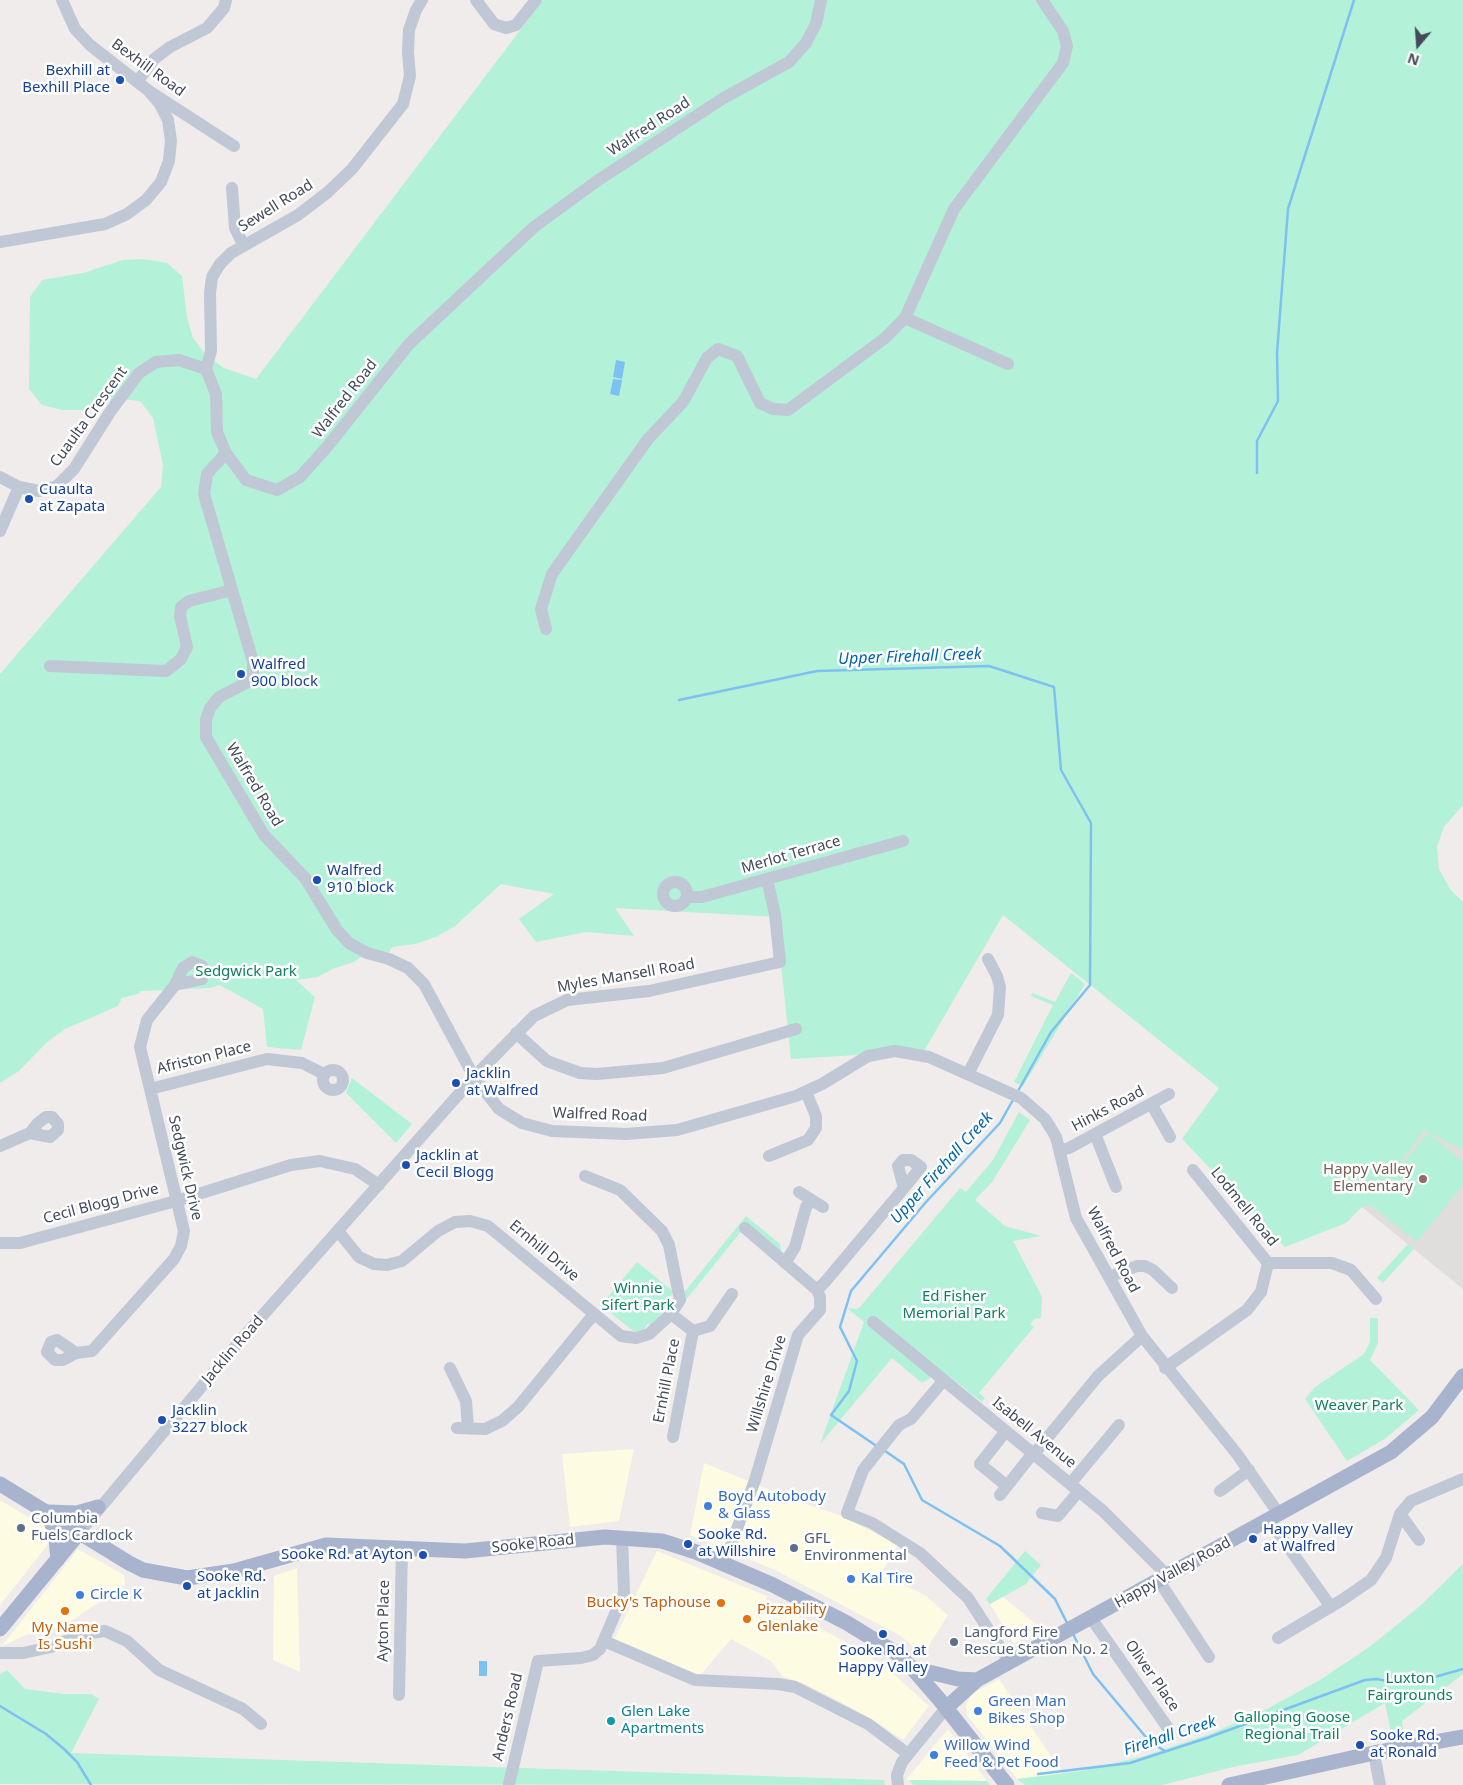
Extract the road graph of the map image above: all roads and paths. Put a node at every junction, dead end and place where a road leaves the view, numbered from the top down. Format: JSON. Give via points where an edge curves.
{"nodes":[{"id":1,"x":62,"y":0,"type":"edge"},
{"id":2,"x":226,"y":0,"type":"edge"},
{"id":3,"x":422,"y":0,"type":"edge"},
{"id":4,"x":476,"y":0,"type":"edge"},
{"id":5,"x":536,"y":0,"type":"edge"},
{"id":6,"x":821,"y":0,"type":"edge"},
{"id":7,"x":1042,"y":0,"type":"edge"},
{"id":8,"x":137,"y":82,"type":"junction"},
{"id":9,"x":149,"y":91,"type":"junction"},
{"id":10,"x":234,"y":146,"type":"dead end"},
{"id":11,"x":232,"y":188,"type":"dead end"},
{"id":12,"x":0,"y":242,"type":"edge"},
{"id":13,"x":244,"y":246,"type":"junction"},
{"id":14,"x":906,"y":318,"type":"junction"},
{"id":15,"x":1008,"y":364,"type":"dead end"},
{"id":16,"x":206,"y":369,"type":"junction"},
{"id":17,"x":226,"y":453,"type":"junction"},
{"id":18,"x":0,"y":477,"type":"edge"},
{"id":19,"x":19,"y":487,"type":"junction"},
{"id":20,"x":0,"y":531,"type":"edge"},
{"id":21,"x":232,"y":590,"type":"junction"},
{"id":22,"x":546,"y":628,"type":"dead end"},
{"id":23,"x":50,"y":666,"type":"dead end"},
{"id":24,"x":903,"y":841,"type":"dead end"},
{"id":25,"x":767,"y":879,"type":"junction"},
{"id":26,"x":688,"y":896,"type":"dead end"},
{"id":27,"x":988,"y":959,"type":"dead end"},
{"id":28,"x":175,"y":986,"type":"dead end"},
{"id":29,"x":796,"y":1029,"type":"dead end"},
{"id":30,"x":516,"y":1033,"type":"junction"},
{"id":31,"x":324,"y":1074,"type":"dead end"},
{"id":32,"x":968,"y":1074,"type":"junction"},
{"id":33,"x":474,"y":1077,"type":"junction"},
{"id":34,"x":150,"y":1089,"type":"junction"},
{"id":35,"x":806,"y":1092,"type":"junction"},
{"id":36,"x":1169,"y":1094,"type":"dead end"},
{"id":37,"x":1152,"y":1105,"type":"junction"},
{"id":38,"x":30,"y":1133,"type":"dead end"},
{"id":39,"x":1095,"y":1134,"type":"junction"},
{"id":40,"x":1170,"y":1137,"type":"dead end"},
{"id":41,"x":0,"y":1146,"type":"edge"},
{"id":42,"x":1061,"y":1150,"type":"junction"},
{"id":43,"x":769,"y":1156,"type":"dead end"},
{"id":44,"x":1193,"y":1170,"type":"dead end"},
{"id":45,"x":585,"y":1176,"type":"dead end"},
{"id":46,"x":379,"y":1185,"type":"junction"},
{"id":47,"x":1116,"y":1187,"type":"dead end"},
{"id":48,"x":904,"y":1188,"type":"dead end"},
{"id":49,"x":799,"y":1192,"type":"dead end"},
{"id":50,"x":810,"y":1200,"type":"junction"},
{"id":51,"x":176,"y":1201,"type":"junction"},
{"id":52,"x":823,"y":1207,"type":"dead end"},
{"id":53,"x":745,"y":1228,"type":"dead end"},
{"id":54,"x":338,"y":1231,"type":"junction"},
{"id":55,"x":0,"y":1243,"type":"edge"},
{"id":56,"x":785,"y":1263,"type":"junction"},
{"id":57,"x":1268,"y":1263,"type":"junction"},
{"id":58,"x":1109,"y":1278,"type":"junction"},
{"id":59,"x":1172,"y":1288,"type":"dead end"},
{"id":60,"x":816,"y":1290,"type":"junction"},
{"id":61,"x":732,"y":1294,"type":"dead end"},
{"id":62,"x":1376,"y":1299,"type":"dead end"},
{"id":63,"x":594,"y":1314,"type":"junction"},
{"id":64,"x":671,"y":1314,"type":"junction"},
{"id":65,"x":873,"y":1322,"type":"dead end"},
{"id":66,"x":693,"y":1331,"type":"junction"},
{"id":67,"x":1142,"y":1336,"type":"junction"},
{"id":68,"x":76,"y":1353,"type":"dead end"},
{"id":69,"x":450,"y":1368,"type":"dead end"},
{"id":70,"x":1165,"y":1368,"type":"junction"},
{"id":71,"x":1463,"y":1376,"type":"edge"},
{"id":72,"x":943,"y":1381,"type":"junction"},
{"id":73,"x":1119,"y":1424,"type":"dead end"},
{"id":74,"x":1006,"y":1431,"type":"junction"},
{"id":75,"x":673,"y":1437,"type":"dead end"},
{"id":76,"x":1034,"y":1454,"type":"junction"},
{"id":77,"x":1249,"y":1470,"type":"junction"},
{"id":78,"x":1463,"y":1479,"type":"edge"},
{"id":79,"x":0,"y":1484,"type":"edge"},
{"id":80,"x":1075,"y":1488,"type":"junction"},
{"id":81,"x":1220,"y":1491,"type":"dead end"},
{"id":82,"x":98,"y":1507,"type":"junction"},
{"id":83,"x":46,"y":1512,"type":"junction"},
{"id":84,"x":1042,"y":1513,"type":"dead end"},
{"id":85,"x":1400,"y":1514,"type":"junction"},
{"id":86,"x":1274,"y":1517,"type":"junction"},
{"id":87,"x":78,"y":1533,"type":"junction"},
{"id":88,"x":622,"y":1537,"type":"junction"},
{"id":89,"x":1419,"y":1540,"type":"dead end"},
{"id":90,"x":402,"y":1548,"type":"junction"},
{"id":91,"x":58,"y":1559,"type":"junction"},
{"id":92,"x":724,"y":1564,"type":"junction"},
{"id":93,"x":1164,"y":1579,"type":"junction"},
{"id":94,"x":1331,"y":1607,"type":"junction"},
{"id":95,"x":1091,"y":1618,"type":"junction"},
{"id":96,"x":0,"y":1630,"type":"edge"},
{"id":97,"x":1278,"y":1638,"type":"dead end"},
{"id":98,"x":604,"y":1641,"type":"junction"},
{"id":99,"x":0,"y":1653,"type":"edge"},
{"id":100,"x":1209,"y":1657,"type":"dead end"},
{"id":101,"x":1010,"y":1662,"type":"junction"},
{"id":102,"x":912,"y":1668,"type":"junction"},
{"id":103,"x":977,"y":1680,"type":"junction"},
{"id":104,"x":399,"y":1695,"type":"dead end"},
{"id":105,"x":946,"y":1708,"type":"junction"},
{"id":106,"x":260,"y":1724,"type":"dead end"},
{"id":107,"x":1168,"y":1728,"type":"dead end"},
{"id":108,"x":1463,"y":1737,"type":"edge"},
{"id":109,"x":1374,"y":1753,"type":"junction"},
{"id":110,"x":908,"y":1754,"type":"junction"},
{"id":111,"x":509,"y":1784,"type":"dead end"},
{"id":112,"x":898,"y":1785,"type":"edge"},
{"id":113,"x":1007,"y":1785,"type":"edge"},
{"id":114,"x":1229,"y":1785,"type":"edge"},
{"id":115,"x":1380,"y":1785,"type":"edge"}],
"edges":[{"from":1,"to":8,"type":"street","name":"Bexhill Road","via":[[75,30]]},
{"from":2,"to":8,"type":"street","via":[[224,8],[207,28],[154,59]]},
{"from":3,"to":13,"type":"street","name":"Sewell Road","via":[[409,30],[410,76],[403,104],[352,168],[328,192],[298,215]]},
{"from":4,"to":5,"type":"street","via":[[494,24],[506,28],[516,25]]},
{"from":6,"to":17,"type":"street","name":"Walfred Road","via":[[816,24],[806,43],[789,62],[714,104],[597,180],[534,227],[409,344],[328,447],[300,477],[277,490],[246,480]]},
{"from":7,"to":14,"type":"street","via":[[1063,31],[1067,46],[1063,63],[954,209]]},
{"from":8,"to":9,"type":"street","name":"Bexhill Road"},
{"from":9,"to":10,"type":"street","name":"Bexhill Road"},
{"from":9,"to":12,"type":"street","via":[[168,120],[171,141],[169,161],[161,182],[146,200],[105,224]]},
{"from":11,"to":13,"type":"street","via":[[234,228]]},
{"from":13,"to":16,"type":"street","name":"Sewell Road","via":[[231,253],[212,277],[211,352]]},
{"from":14,"to":15,"type":"street"},
{"from":14,"to":22,"type":"street","via":[[885,338],[788,410],[773,410],[760,403],[737,356],[718,349],[707,358],[683,402],[648,439],[552,574],[541,609]]},
{"from":16,"to":17,"type":"street","via":[[216,394],[217,432]]},
{"from":16,"to":19,"type":"street","name":"Cuaulta Crescent","via":[[179,360],[156,362],[139,374],[74,469],[57,486],[39,491]]},
{"from":17,"to":21,"type":"street","name":"Walfred Road","via":[[207,474],[204,494]]},
{"from":18,"to":19,"type":"street","name":"Cuaulta Crescent"},
{"from":19,"to":20,"type":"street"},
{"from":21,"to":23,"type":"street","via":[[181,606],[186,647],[181,659],[166,671]]},
{"from":21,"to":33,"type":"street","name":"Walfred Road","via":[[253,662],[253,673],[250,681],[219,697],[210,708],[206,737],[264,835],[305,878],[337,930],[367,953],[408,968],[424,984]]},
{"from":24,"to":25,"type":"street","name":"Merlot Terrace"},
{"from":25,"to":26,"type":"street","name":"Merlot Terrace","via":[[702,897]]},
{"from":25,"to":30,"type":"street","name":"Myles Mansell Road","via":[[780,962],[649,991],[567,1000],[534,1016]]},
{"from":27,"to":32,"type":"street","via":[[1000,986],[998,1015]]},
{"from":28,"to":34,"type":"street","name":"Sedgwick Drive","via":[[147,1020],[140,1047]]},
{"from":29,"to":30,"type":"street","via":[[662,1068],[598,1074],[580,1073],[547,1061]]},
{"from":30,"to":33,"type":"street","name":"Myles Mansell Road"},
{"from":31,"to":34,"type":"street","name":"Afriston Place","via":[[302,1063],[267,1059]]},
{"from":32,"to":35,"type":"street","name":"Walfred Road","via":[[929,1057],[906,1051],[885,1051],[868,1056]]},
{"from":32,"to":42,"type":"street","name":"Walfred Road","via":[[1021,1098],[1031,1106],[1052,1129]]},
{"from":33,"to":35,"type":"street","name":"Walfred Road","via":[[499,1109],[522,1123],[552,1131],[602,1134],[677,1130]]},
{"from":33,"to":46,"type":"street","name":"Jacklin Road"},
{"from":34,"to":51,"type":"street","name":"Sedgwick Drive"},
{"from":35,"to":43,"type":"street","via":[[816,1116],[816,1128],[808,1140]]},
{"from":36,"to":37,"type":"street","name":"Hinks Road"},
{"from":37,"to":39,"type":"street","name":"Hinks Road"},
{"from":37,"to":40,"type":"street"},
{"from":38,"to":41,"type":"street"},
{"from":39,"to":42,"type":"street","name":"Hinks Road"},
{"from":39,"to":47,"type":"street"},
{"from":42,"to":58,"type":"street","name":"Walfred Road","via":[[1073,1210]]},
{"from":44,"to":57,"type":"street","name":"Lodmell Road"},
{"from":45,"to":64,"type":"street","name":"Ernhill Drive","via":[[620,1190],[666,1237],[680,1295],[678,1306]]},
{"from":46,"to":51,"type":"street","name":"Cecil Blogg Drive","via":[[355,1169],[320,1161],[291,1165]]},
{"from":46,"to":54,"type":"street","name":"Jacklin Road"},
{"from":48,"to":60,"type":"street"},
{"from":49,"to":50,"type":"street"},
{"from":50,"to":52,"type":"street"},
{"from":50,"to":56,"type":"street","via":[[795,1247]]},
{"from":51,"to":55,"type":"street","name":"Cecil Blogg Drive","via":[[20,1243]]},
{"from":51,"to":68,"type":"street","name":"Sedgwick Drive","via":[[184,1231],[174,1259],[92,1351]]},
{"from":53,"to":56,"type":"street"},
{"from":54,"to":63,"type":"street","name":"Ernhill Drive","via":[[359,1257],[374,1264],[387,1265],[402,1261],[455,1222],[470,1221],[488,1226]]},
{"from":54,"to":82,"type":"street","name":"Jacklin Road"},
{"from":56,"to":60,"type":"street"},
{"from":57,"to":62,"type":"street","via":[[1332,1263],[1351,1270]]},
{"from":57,"to":70,"type":"street","name":"Lodmell Road","via":[[1261,1292],[1247,1310]]},
{"from":58,"to":59,"type":"street","via":[[1137,1266],[1145,1266]]},
{"from":58,"to":67,"type":"street","name":"Walfred Road"},
{"from":60,"to":92,"type":"street","name":"Willshire Drive","via":[[820,1297],[820,1310],[798,1335],[755,1480]]},
{"from":61,"to":66,"type":"street","name":"Ernhill Place","via":[[710,1326]]},
{"from":63,"to":64,"type":"street","name":"Ernhill Drive","via":[[621,1336],[636,1338],[654,1331]]},
{"from":63,"to":69,"type":"street","via":[[518,1407],[502,1421],[485,1429],[463,1428],[466,1401]]},
{"from":64,"to":66,"type":"street","name":"Ernhill Place"},
{"from":65,"to":72,"type":"street","name":"Isabell Avenue"},
{"from":66,"to":75,"type":"street","name":"Ernhill Place"},
{"from":67,"to":70,"type":"street","name":"Walfred Road"},
{"from":67,"to":76,"type":"street","via":[[1098,1376]]},
{"from":70,"to":77,"type":"street","name":"Walfred Road"},
{"from":71,"to":86,"type":"main road","name":"Happy Valley Road","via":[[1432,1417],[1403,1442],[1367,1467]]},
{"from":72,"to":74,"type":"street","name":"Isabell Avenue"},
{"from":72,"to":101,"type":"street","via":[[911,1419],[899,1424],[863,1470],[847,1512],[920,1552],[968,1598]]},
{"from":73,"to":80,"type":"street"},
{"from":74,"to":76,"type":"street","name":"Isabell Avenue"},
{"from":74,"to":76,"type":"street","via":[[980,1464],[1001,1489]]},
{"from":76,"to":80,"type":"street","name":"Isabell Avenue"},
{"from":77,"to":81,"type":"street"},
{"from":77,"to":86,"type":"street","name":"Walfred Road"},
{"from":78,"to":85,"type":"street","via":[[1411,1501]]},
{"from":79,"to":83,"type":"main road","name":"Sooke Road"},
{"from":80,"to":84,"type":"street","via":[[1058,1516]]},
{"from":80,"to":93,"type":"street","name":"Isabell Avenue","via":[[1122,1529]]},
{"from":82,"to":83,"type":"main road","via":[[77,1513]]},
{"from":82,"to":87,"type":"street","name":"Jacklin Road"},
{"from":83,"to":87,"type":"main road","name":"Sooke Road"},
{"from":83,"to":91,"type":"main road","via":[[55,1530]]},
{"from":85,"to":89,"type":"street"},
{"from":85,"to":94,"type":"street","via":[[1381,1567],[1361,1588]]},
{"from":86,"to":93,"type":"main road","name":"Happy Valley Road"},
{"from":86,"to":94,"type":"street","name":"Walfred Road"},
{"from":87,"to":90,"type":"main road","name":"Sooke Road","via":[[143,1570],[187,1578],[234,1571],[326,1545]]},
{"from":87,"to":91,"type":"main road","name":"Jacklin Road"},
{"from":88,"to":90,"type":"main road","name":"Sooke Road","via":[[465,1551]]},
{"from":88,"to":92,"type":"main road","name":"Sooke Road","via":[[662,1541]]},
{"from":88,"to":98,"type":"street","name":"Anders Road","via":[[624,1593]]},
{"from":90,"to":104,"type":"street","name":"Ayton Place"},
{"from":91,"to":96,"type":"main road","name":"Jacklin Road"},
{"from":92,"to":102,"type":"main road","name":"Sooke Road","via":[[773,1584],[847,1623],[896,1653]]},
{"from":93,"to":95,"type":"main road","name":"Happy Valley Road"},
{"from":93,"to":100,"type":"street","name":"Isabell Avenue"},
{"from":94,"to":97,"type":"street"},
{"from":95,"to":101,"type":"main road","name":"Happy Valley Road"},
{"from":95,"to":107,"type":"street","name":"Oliver Place"},
{"from":98,"to":110,"type":"street","via":[[695,1680],[778,1684],[800,1689],[868,1724]]},
{"from":98,"to":111,"type":"street","name":"Anders Road","via":[[593,1655],[538,1661]]},
{"from":99,"to":106,"type":"street","via":[[23,1653],[51,1647],[83,1634],[105,1631],[127,1641],[159,1670],[243,1709]]},
{"from":101,"to":103,"type":"main road","name":"Happy Valley Road"},
{"from":102,"to":103,"type":"main road"},
{"from":102,"to":105,"type":"main road","name":"Sooke Road"},
{"from":103,"to":105,"type":"main road","name":"Happy Valley Road"},
{"from":105,"to":110,"type":"street"},
{"from":105,"to":113,"type":"main road","name":"Sooke Road"},
{"from":108,"to":109,"type":"main road"},
{"from":109,"to":114,"type":"main road"},
{"from":109,"to":115,"type":"street"},
{"from":110,"to":112,"type":"street","via":[[900,1766]]}]}
